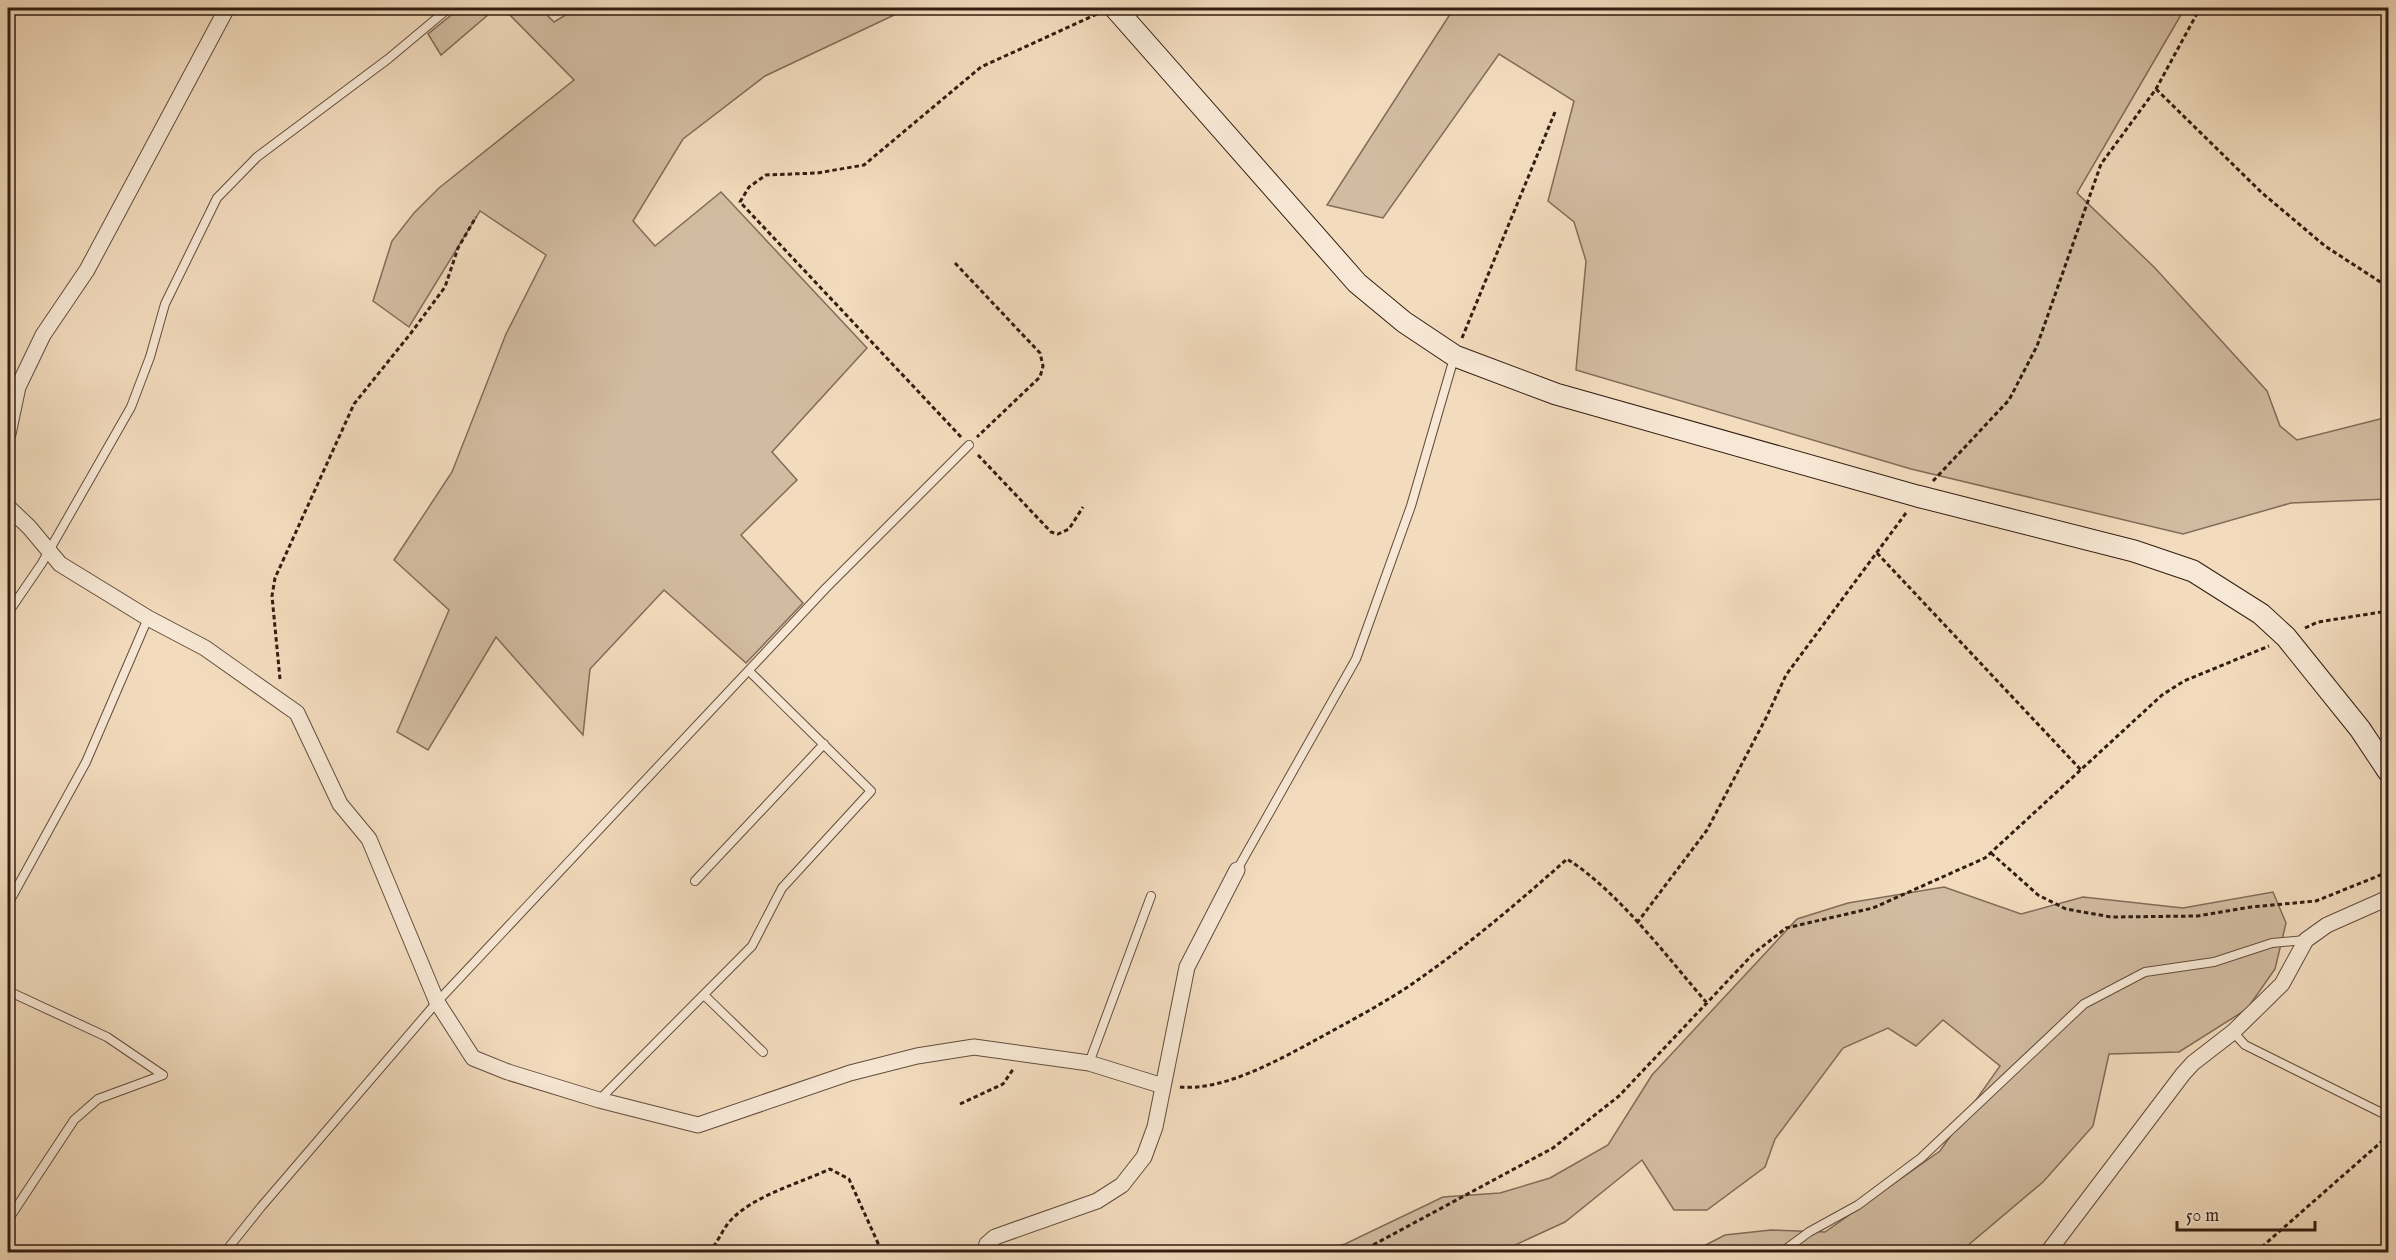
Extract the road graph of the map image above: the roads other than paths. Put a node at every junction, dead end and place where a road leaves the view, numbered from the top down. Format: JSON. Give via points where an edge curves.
{"nodes":[{"id":1,"x":227,"y":8,"type":"edge"},
{"id":2,"x":449,"y":8,"type":"edge"},
{"id":3,"x":1108,"y":10,"type":"edge"},
{"id":4,"x":1455,"y":357,"type":"junction"},
{"id":5,"x":8,"y":434,"type":"edge"},
{"id":6,"x":969,"y":445,"type":"road end"},
{"id":7,"x":8,"y":507,"type":"edge"},
{"id":8,"x":48,"y":552,"type":"junction"},
{"id":9,"x":8,"y":613,"type":"edge"},
{"id":10,"x":148,"y":618,"type":"junction"},
{"id":11,"x":749,"y":671,"type":"junction"},
{"id":12,"x":824,"y":744,"type":"junction"},
{"id":13,"x":2388,"y":771,"type":"edge"},
{"id":14,"x":1237,"y":870,"type":"joint"},
{"id":15,"x":695,"y":882,"type":"dead end"},
{"id":16,"x":1150,"y":896,"type":"dead end"},
{"id":17,"x":2388,"y":898,"type":"edge"},
{"id":18,"x":8,"y":904,"type":"edge"},
{"id":19,"x":2306,"y":940,"type":"junction"},
{"id":20,"x":8,"y":991,"type":"edge"},
{"id":21,"x":704,"y":995,"type":"junction"},
{"id":22,"x":437,"y":1002,"type":"junction"},
{"id":23,"x":2233,"y":1032,"type":"junction"},
{"id":24,"x":763,"y":1052,"type":"dead end"},
{"id":25,"x":1089,"y":1063,"type":"junction"},
{"id":26,"x":1163,"y":1086,"type":"junction"},
{"id":27,"x":599,"y":1100,"type":"junction"},
{"id":28,"x":2388,"y":1116,"type":"edge"},
{"id":29,"x":8,"y":1220,"type":"edge"},
{"id":30,"x":225,"y":1252,"type":"edge"},
{"id":31,"x":984,"y":1252,"type":"edge"},
{"id":32,"x":1782,"y":1252,"type":"edge"},
{"id":33,"x":2048,"y":1252,"type":"edge"}],
"edges":[{"from":1,"to":5,"type":"street","via":[[87,270],[43,335],[18,387]]},
{"from":2,"to":8,"type":"lane","via":[[257,157],[217,198],[165,304],[131,407]]},
{"from":3,"to":4,"type":"street","via":[[1358,283],[1404,322]]},
{"from":4,"to":13,"type":"street","via":[[1556,394],[1917,496],[2134,551],[2193,571],[2261,614],[2286,637],[2360,729]]},
{"from":4,"to":14,"type":"lane","via":[[1411,506],[1356,659]]},
{"from":6,"to":11,"type":"lane"},
{"from":7,"to":8,"type":"street"},
{"from":8,"to":9,"type":"lane"},
{"from":8,"to":10,"type":"street","via":[[60,564]]},
{"from":10,"to":18,"type":"lane","via":[[86,762]]},
{"from":10,"to":22,"type":"street","via":[[205,648],[297,713],[340,804],[369,839]]},
{"from":11,"to":12,"type":"lane"},
{"from":11,"to":22,"type":"lane"},
{"from":12,"to":15,"type":"lane"},
{"from":12,"to":21,"type":"lane","via":[[871,791],[782,888],[752,946]]},
{"from":14,"to":26,"type":"street","via":[[1187,967]]},
{"from":16,"to":25,"type":"lane"},
{"from":17,"to":19,"type":"street","via":[[2327,925]]},
{"from":19,"to":23,"type":"street","via":[[2282,984]]},
{"from":19,"to":32,"type":"lane","via":[[2272,943],[2214,962],[2145,972],[2084,1004],[1921,1158],[1858,1205]]},
{"from":20,"to":29,"type":"lane","via":[[107,1037],[163,1075],[98,1099],[74,1120]]},
{"from":21,"to":24,"type":"lane"},
{"from":21,"to":27,"type":"lane"},
{"from":22,"to":27,"type":"street","via":[[473,1058]]},
{"from":22,"to":30,"type":"lane"},
{"from":23,"to":28,"type":"lane","via":[[2245,1045]]},
{"from":23,"to":33,"type":"street","via":[[2183,1074]]},
{"from":25,"to":26,"type":"street"},
{"from":25,"to":27,"type":"street","via":[[974,1047],[917,1056],[850,1073],[698,1125]]},
{"from":26,"to":31,"type":"street","via":[[1144,1157],[1122,1185],[1096,1201],[995,1237]]}]}
